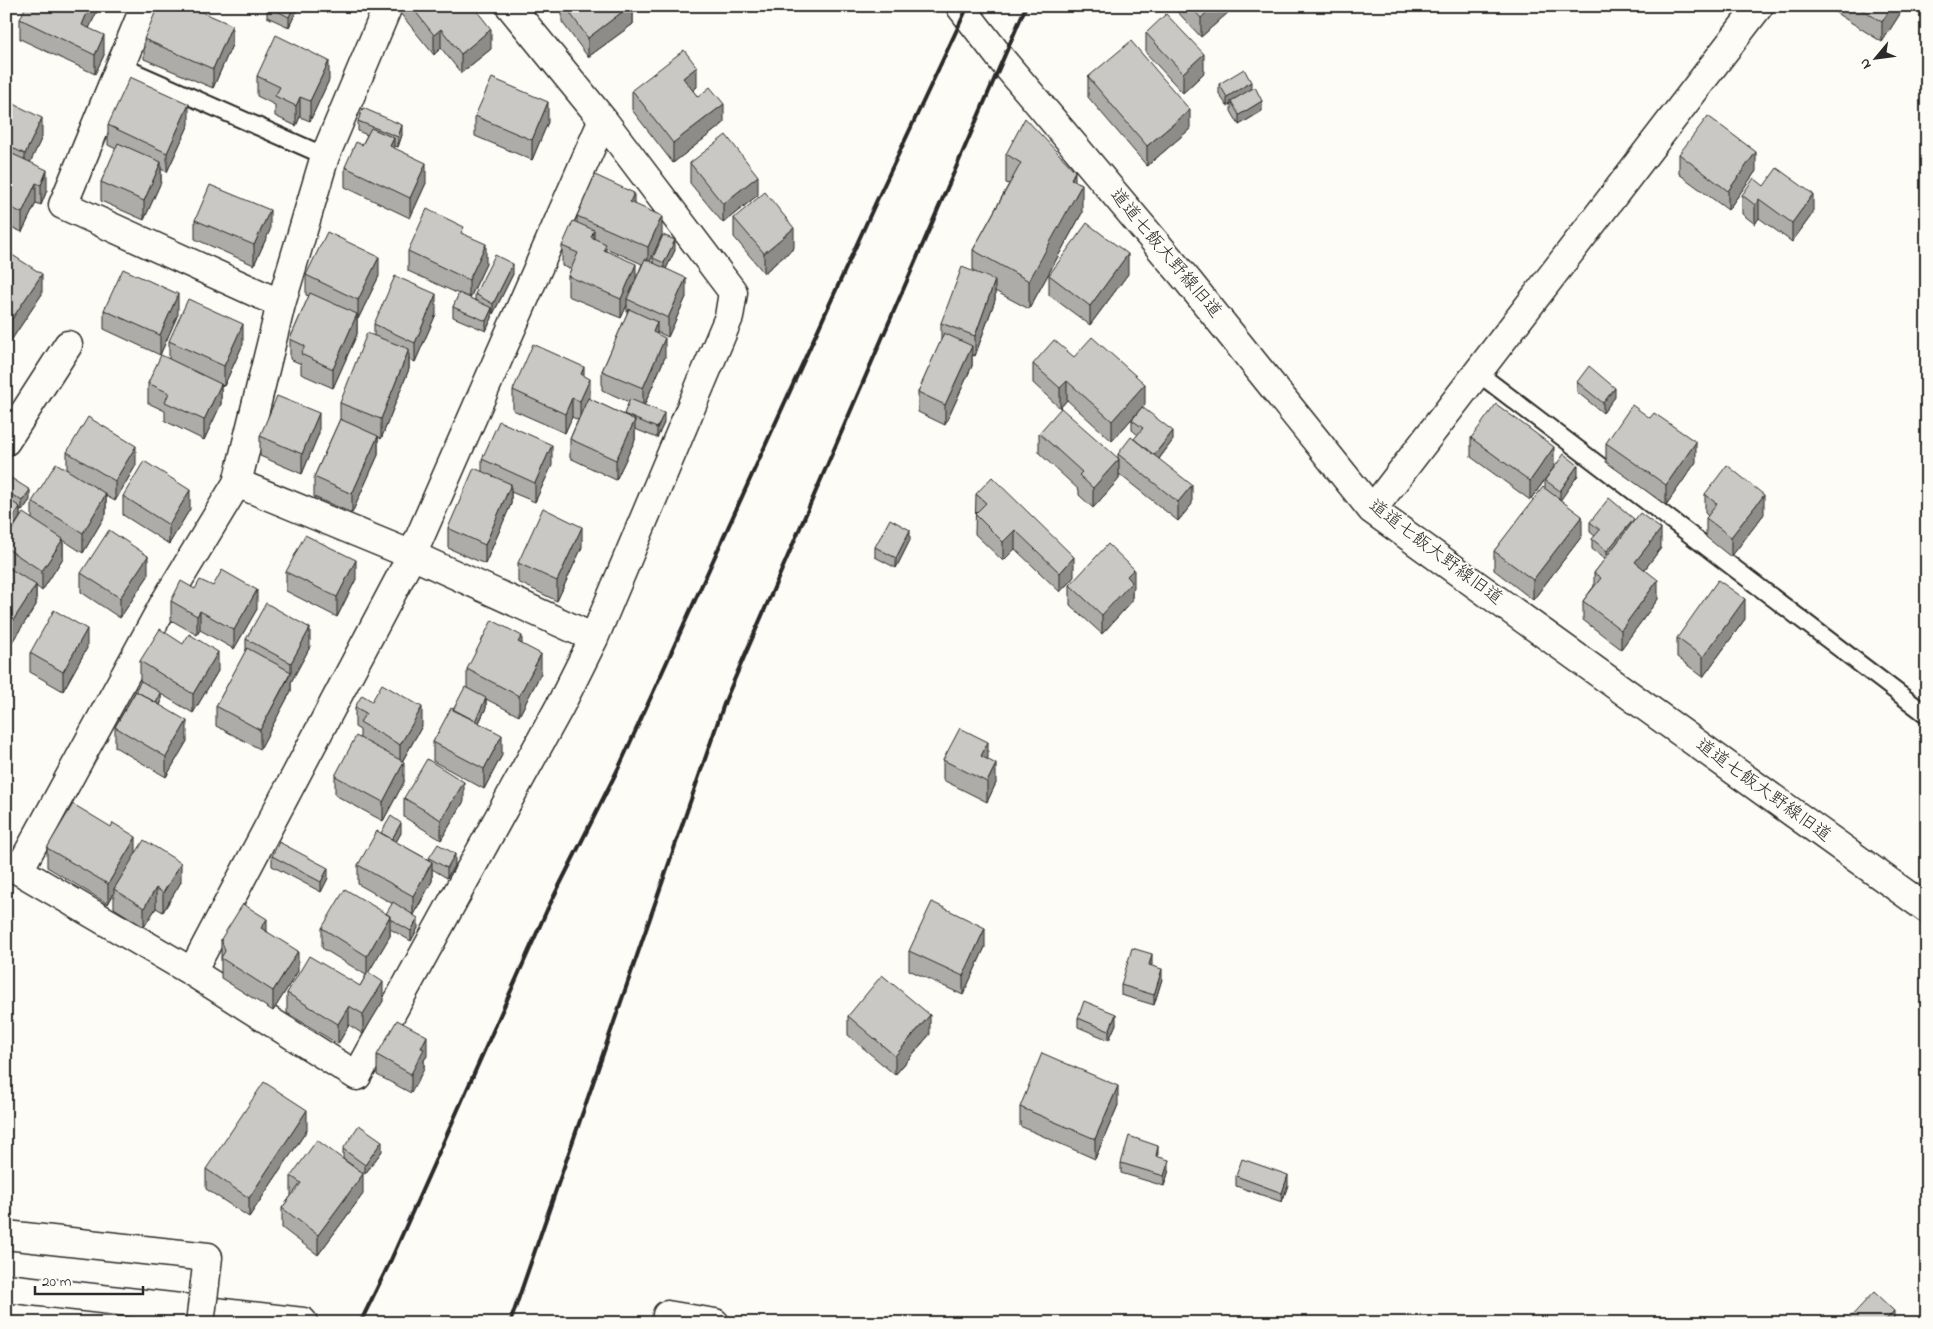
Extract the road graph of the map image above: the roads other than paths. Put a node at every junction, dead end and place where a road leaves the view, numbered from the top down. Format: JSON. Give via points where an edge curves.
{"nodes":[{"id":1,"x":145,"y":6,"type":"edge"},
{"id":2,"x":388,"y":6,"type":"edge"},
{"id":3,"x":510,"y":6,"type":"edge"},
{"id":4,"x":960,"y":6,"type":"edge"},
{"id":5,"x":1759,"y":6,"type":"edge"},
{"id":6,"x":121,"y":66,"type":"junction"},
{"id":7,"x":603,"y":120,"type":"junction"},
{"id":8,"x":324,"y":156,"type":"junction"},
{"id":9,"x":281,"y":304,"type":"junction"},
{"id":10,"x":68,"y":345,"type":"dead end"},
{"id":11,"x":1478,"y":373,"type":"junction"},
{"id":12,"x":6,"y":442,"type":"edge"},
{"id":13,"x":237,"y":483,"type":"junction"},
{"id":14,"x":1372,"y":510,"type":"junction"},
{"id":15,"x":412,"y":555,"type":"junction"},
{"id":16,"x":594,"y":638,"type":"junction"},
{"id":17,"x":1927,"y":715,"type":"edge"},
{"id":18,"x":13,"y":867,"type":"edge"},
{"id":19,"x":1927,"y":909,"type":"edge"},
{"id":20,"x":192,"y":972,"type":"junction"},
{"id":21,"x":6,"y":1235,"type":"edge"},
{"id":22,"x":6,"y":1288,"type":"edge"},
{"id":23,"x":303,"y":1322,"type":"edge"},
{"id":24,"x":200,"y":1323,"type":"edge"},
{"id":25,"x":666,"y":1323,"type":"edge"},
{"id":26,"x":715,"y":1323,"type":"edge"}],
"edges":[{"from":1,"to":6,"type":"street"},
{"from":2,"to":8,"type":"street"},
{"from":3,"to":7,"type":"street"},
{"from":4,"to":14,"type":"street","name":"道道七飯大野線旧道"},
{"from":5,"to":11,"type":"street"},
{"from":6,"to":8,"type":"lane"},
{"from":6,"to":9,"type":"street","via":[[63,205]]},
{"from":7,"to":15,"type":"street"},
{"from":7,"to":16,"type":"street","via":[[732,292],[729,317]]},
{"from":8,"to":9,"type":"street"},
{"from":9,"to":13,"type":"street"},
{"from":10,"to":12,"type":"street"},
{"from":11,"to":14,"type":"street"},
{"from":11,"to":17,"type":"lane"},
{"from":13,"to":15,"type":"street"},
{"from":13,"to":18,"type":"street"},
{"from":14,"to":19,"type":"street","name":"道道七飯大野線旧道"},
{"from":15,"to":16,"type":"street"},
{"from":15,"to":20,"type":"street"},
{"from":16,"to":20,"type":"street","via":[[357,1076]]},
{"from":18,"to":20,"type":"street"},
{"from":21,"to":24,"type":"street","bridge":true,"via":[[208,1257]]},
{"from":22,"to":23,"type":"street"},
{"from":25,"to":26,"type":"street","via":[[667,1315]]}]}
